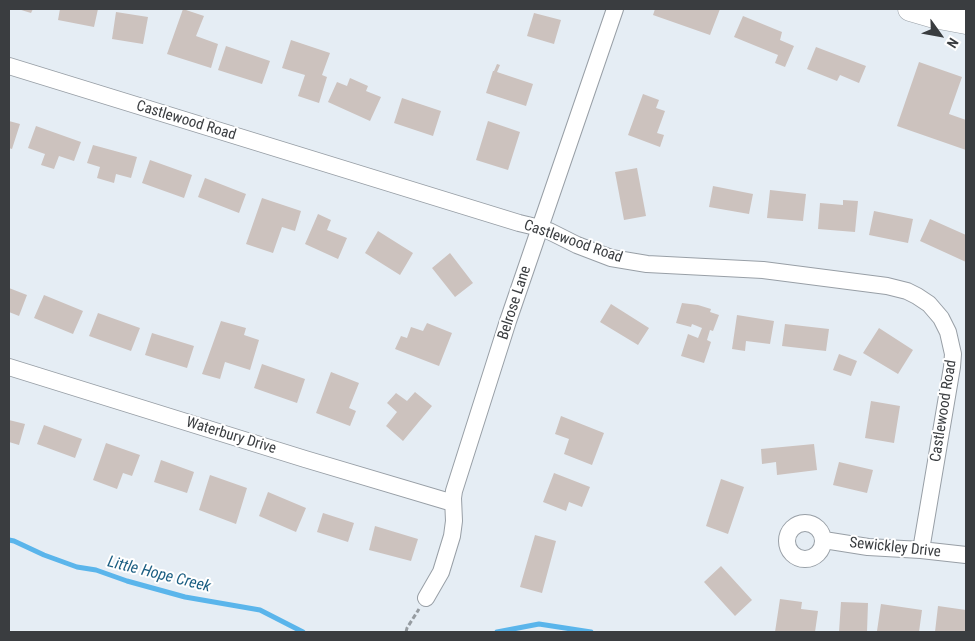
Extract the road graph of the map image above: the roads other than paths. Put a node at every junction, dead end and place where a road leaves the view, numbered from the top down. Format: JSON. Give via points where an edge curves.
{"nodes":[{"id":1,"x":615,"y":9,"type":"edge"},
{"id":2,"x":910,"y":9,"type":"edge"},
{"id":3,"x":966,"y":22,"type":"edge"},
{"id":4,"x":9,"y":66,"type":"edge"},
{"id":5,"x":540,"y":228,"type":"junction"},
{"id":6,"x":9,"y":367,"type":"edge"},
{"id":7,"x":453,"y":503,"type":"junction"},
{"id":8,"x":824,"y":540,"type":"dead end"},
{"id":9,"x":921,"y":550,"type":"junction"},
{"id":10,"x":966,"y":555,"type":"edge"},
{"id":11,"x":426,"y":598,"type":"road end"}],
"edges":[{"from":1,"to":5,"type":"street","name":"Belrose Lane"},
{"from":2,"to":3,"type":"street"},
{"from":4,"to":5,"type":"street","name":"Castlewood Road"},
{"from":5,"to":7,"type":"street","name":"Belrose Lane","via":[[454,491]]},
{"from":5,"to":9,"type":"street","name":"Castlewood Road","via":[[623,261],[764,270],[887,286],[907,291],[929,304],[948,332],[953,354]]},
{"from":6,"to":7,"type":"street","name":"Waterbury Drive"},
{"from":7,"to":11,"type":"street","name":"Belrose Lane","via":[[452,536],[441,572]]},
{"from":8,"to":9,"type":"street","name":"Sewickley Drive"},
{"from":9,"to":10,"type":"street","name":"Sewickley Drive"}]}
